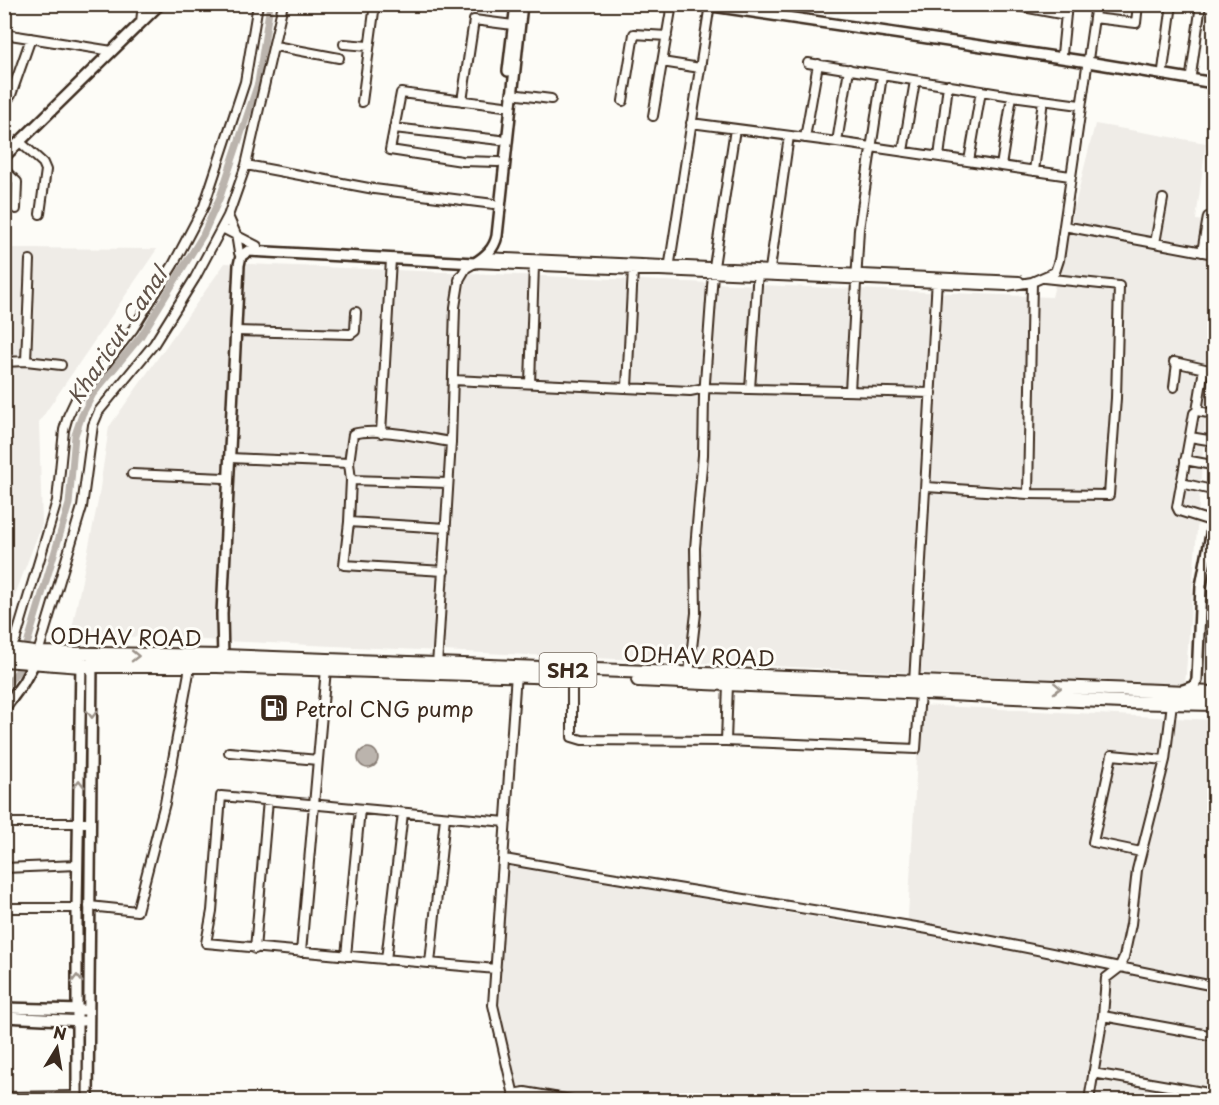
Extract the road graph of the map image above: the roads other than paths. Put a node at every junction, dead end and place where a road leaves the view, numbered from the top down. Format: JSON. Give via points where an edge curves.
{"nodes":[{"id":1,"x":143,"y":4,"type":"edge"},
{"id":2,"x":160,"y":4,"type":"edge"},
{"id":3,"x":258,"y":4,"type":"edge"},
{"id":4,"x":283,"y":4,"type":"edge"},
{"id":5,"x":375,"y":4,"type":"edge"},
{"id":6,"x":516,"y":4,"type":"edge"},
{"id":7,"x":522,"y":4,"type":"edge"},
{"id":8,"x":672,"y":4,"type":"edge"},
{"id":9,"x":699,"y":4,"type":"edge"},
{"id":10,"x":729,"y":4,"type":"edge"},
{"id":11,"x":1007,"y":4,"type":"edge"},
{"id":12,"x":1068,"y":4,"type":"edge"},
{"id":13,"x":1096,"y":4,"type":"edge"},
{"id":14,"x":1138,"y":4,"type":"edge"},
{"id":15,"x":1172,"y":4,"type":"edge"},
{"id":16,"x":1201,"y":4,"type":"edge"},
{"id":17,"x":710,"y":5,"type":"edge"},
{"id":18,"x":1031,"y":6,"type":"edge"},
{"id":19,"x":1066,"y":15,"type":"junction"},
{"id":20,"x":1094,"y":18,"type":"junction"},
{"id":21,"x":141,"y":22,"type":"junction"},
{"id":22,"x":513,"y":25,"type":"junction"},
{"id":23,"x":4,"y":34,"type":"edge"},
{"id":24,"x":667,"y":36,"type":"junction"},
{"id":25,"x":31,"y":38,"type":"junction"},
{"id":26,"x":344,"y":44,"type":"dead end"},
{"id":27,"x":275,"y":46,"type":"junction"},
{"id":28,"x":368,"y":46,"type":"junction"},
{"id":29,"x":112,"y":51,"type":"junction"},
{"id":30,"x":1062,"y":54,"type":"junction"},
{"id":31,"x":339,"y":58,"type":"dead end"},
{"id":32,"x":1088,"y":60,"type":"junction"},
{"id":33,"x":662,"y":62,"type":"junction"},
{"id":34,"x":808,"y":63,"type":"dead end"},
{"id":35,"x":818,"y":64,"type":"junction"},
{"id":36,"x":700,"y":68,"type":"junction"},
{"id":37,"x":849,"y":69,"type":"junction"},
{"id":38,"x":1163,"y":70,"type":"junction"},
{"id":39,"x":1191,"y":75,"type":"junction"},
{"id":40,"x":882,"y":76,"type":"junction"},
{"id":41,"x":915,"y":81,"type":"junction"},
{"id":42,"x":1215,"y":81,"type":"edge"},
{"id":43,"x":948,"y":85,"type":"junction"},
{"id":44,"x":981,"y":91,"type":"junction"},
{"id":45,"x":512,"y":94,"type":"junction"},
{"id":46,"x":1012,"y":96,"type":"junction"},
{"id":47,"x":551,"y":99,"type":"dead end"},
{"id":48,"x":1043,"y":100,"type":"junction"},
{"id":49,"x":462,"y":101,"type":"junction"},
{"id":50,"x":623,"y":101,"type":"dead end"},
{"id":51,"x":362,"y":102,"type":"dead end"},
{"id":52,"x":4,"y":104,"type":"edge"},
{"id":53,"x":1080,"y":105,"type":"junction"},
{"id":54,"x":504,"y":106,"type":"junction"},
{"id":55,"x":653,"y":116,"type":"dead end"},
{"id":56,"x":691,"y":123,"type":"junction"},
{"id":57,"x":393,"y":128,"type":"junction"},
{"id":58,"x":735,"y":129,"type":"junction"},
{"id":59,"x":789,"y":136,"type":"junction"},
{"id":60,"x":805,"y":138,"type":"junction"},
{"id":61,"x":500,"y":140,"type":"junction"},
{"id":62,"x":20,"y":142,"type":"junction"},
{"id":63,"x":837,"y":142,"type":"junction"},
{"id":64,"x":870,"y":146,"type":"junction"},
{"id":65,"x":903,"y":151,"type":"junction"},
{"id":66,"x":4,"y":157,"type":"edge"},
{"id":67,"x":939,"y":157,"type":"junction"},
{"id":68,"x":969,"y":161,"type":"junction"},
{"id":69,"x":498,"y":162,"type":"junction"},
{"id":70,"x":246,"y":165,"type":"junction"},
{"id":71,"x":1000,"y":166,"type":"junction"},
{"id":72,"x":4,"y":170,"type":"edge"},
{"id":73,"x":1034,"y":171,"type":"junction"},
{"id":74,"x":1070,"y":176,"type":"junction"},
{"id":75,"x":1163,"y":199,"type":"dead end"},
{"id":76,"x":494,"y":204,"type":"junction"},
{"id":77,"x":16,"y":209,"type":"dead end"},
{"id":78,"x":40,"y":214,"type":"dead end"},
{"id":79,"x":228,"y":216,"type":"junction"},
{"id":80,"x":1208,"y":217,"type":"dead end"},
{"id":81,"x":1064,"y":226,"type":"junction"},
{"id":82,"x":222,"y":228,"type":"junction"},
{"id":83,"x":236,"y":234,"type":"junction"},
{"id":84,"x":1155,"y":243,"type":"junction"},
{"id":85,"x":492,"y":244,"type":"junction"},
{"id":86,"x":257,"y":249,"type":"junction"},
{"id":87,"x":1202,"y":252,"type":"junction"},
{"id":88,"x":240,"y":254,"type":"junction"},
{"id":89,"x":1215,"y":254,"type":"edge"},
{"id":90,"x":391,"y":259,"type":"junction"},
{"id":91,"x":30,"y":260,"type":"dead end"},
{"id":92,"x":475,"y":260,"type":"junction"},
{"id":93,"x":496,"y":260,"type":"junction"},
{"id":94,"x":534,"y":265,"type":"junction"},
{"id":95,"x":670,"y":268,"type":"junction"},
{"id":96,"x":633,"y":269,"type":"junction"},
{"id":97,"x":713,"y":269,"type":"junction"},
{"id":98,"x":770,"y":269,"type":"junction"},
{"id":99,"x":758,"y":271,"type":"junction"},
{"id":100,"x":858,"y":276,"type":"junction"},
{"id":101,"x":1043,"y":278,"type":"junction"},
{"id":102,"x":937,"y":279,"type":"junction"},
{"id":103,"x":1032,"y":282,"type":"junction"},
{"id":104,"x":356,"y":312,"type":"dead end"},
{"id":105,"x":236,"y":332,"type":"junction"},
{"id":106,"x":26,"y":361,"type":"junction"},
{"id":107,"x":4,"y":362,"type":"edge"},
{"id":108,"x":61,"y":365,"type":"dead end"},
{"id":109,"x":1204,"y":369,"type":"junction"},
{"id":110,"x":1215,"y":371,"type":"edge"},
{"id":111,"x":453,"y":380,"type":"junction"},
{"id":112,"x":531,"y":383,"type":"junction"},
{"id":113,"x":627,"y":387,"type":"junction"},
{"id":114,"x":1173,"y":387,"type":"dead end"},
{"id":115,"x":705,"y":388,"type":"junction"},
{"id":116,"x":750,"y":389,"type":"junction"},
{"id":117,"x":850,"y":391,"type":"junction"},
{"id":118,"x":932,"y":393,"type":"junction"},
{"id":119,"x":1197,"y":411,"type":"junction"},
{"id":120,"x":1215,"y":414,"type":"edge"},
{"id":121,"x":381,"y":433,"type":"junction"},
{"id":122,"x":1190,"y":437,"type":"junction"},
{"id":123,"x":1215,"y":441,"type":"edge"},
{"id":124,"x":450,"y":442,"type":"junction"},
{"id":125,"x":230,"y":458,"type":"junction"},
{"id":126,"x":1185,"y":460,"type":"junction"},
{"id":127,"x":349,"y":463,"type":"junction"},
{"id":128,"x":1212,"y":465,"type":"dead end"},
{"id":129,"x":132,"y":474,"type":"dead end"},
{"id":130,"x":224,"y":478,"type":"junction"},
{"id":131,"x":351,"y":480,"type":"junction"},
{"id":132,"x":448,"y":483,"type":"junction"},
{"id":133,"x":1181,"y":483,"type":"junction"},
{"id":134,"x":927,"y":487,"type":"junction"},
{"id":135,"x":1212,"y":490,"type":"dead end"},
{"id":136,"x":1028,"y":494,"type":"junction"},
{"id":137,"x":1214,"y":520,"type":"edge"},
{"id":138,"x":349,"y":522,"type":"junction"},
{"id":139,"x":446,"y":528,"type":"junction"},
{"id":140,"x":1215,"y":548,"type":"edge"},
{"id":141,"x":444,"y":571,"type":"junction"},
{"id":142,"x":9,"y":657,"type":"edge"},
{"id":143,"x":36,"y":657,"type":"junction"},
{"id":144,"x":87,"y":661,"type":"junction"},
{"id":145,"x":220,"y":661,"type":"junction"},
{"id":146,"x":190,"y":667,"type":"junction"},
{"id":147,"x":326,"y":669,"type":"junction"},
{"id":148,"x":437,"y":669,"type":"junction"},
{"id":149,"x":516,"y":671,"type":"junction"},
{"id":150,"x":689,"y":674,"type":"junction"},
{"id":151,"x":572,"y":677,"type":"junction"},
{"id":152,"x":1200,"y":680,"type":"junction"},
{"id":153,"x":728,"y":684,"type":"junction"},
{"id":154,"x":917,"y":688,"type":"junction"},
{"id":155,"x":1215,"y":693,"type":"edge"},
{"id":156,"x":1173,"y":698,"type":"junction"},
{"id":157,"x":1199,"y":698,"type":"junction"},
{"id":158,"x":1215,"y":704,"type":"edge"},
{"id":159,"x":4,"y":709,"type":"edge"},
{"id":160,"x":726,"y":741,"type":"junction"},
{"id":161,"x":229,"y":752,"type":"dead end"},
{"id":162,"x":318,"y":760,"type":"junction"},
{"id":163,"x":1165,"y":760,"type":"junction"},
{"id":164,"x":268,"y":800,"type":"junction"},
{"id":165,"x":314,"y":805,"type":"junction"},
{"id":166,"x":360,"y":809,"type":"junction"},
{"id":167,"x":403,"y":813,"type":"junction"},
{"id":168,"x":444,"y":817,"type":"junction"},
{"id":169,"x":506,"y":822,"type":"junction"},
{"id":170,"x":4,"y":823,"type":"edge"},
{"id":171,"x":90,"y":823,"type":"junction"},
{"id":172,"x":79,"y":824,"type":"junction"},
{"id":173,"x":1141,"y":852,"type":"junction"},
{"id":174,"x":504,"y":859,"type":"junction"},
{"id":175,"x":78,"y":865,"type":"junction"},
{"id":176,"x":4,"y":868,"type":"edge"},
{"id":177,"x":89,"y":906,"type":"junction"},
{"id":178,"x":4,"y":908,"type":"edge"},
{"id":179,"x":77,"y":908,"type":"junction"},
{"id":180,"x":255,"y":949,"type":"junction"},
{"id":181,"x":301,"y":952,"type":"junction"},
{"id":182,"x":346,"y":956,"type":"junction"},
{"id":183,"x":386,"y":960,"type":"junction"},
{"id":184,"x":430,"y":963,"type":"junction"},
{"id":185,"x":1119,"y":968,"type":"junction"},
{"id":186,"x":496,"y":969,"type":"junction"},
{"id":187,"x":1215,"y":986,"type":"edge"},
{"id":188,"x":4,"y":1008,"type":"edge"},
{"id":189,"x":77,"y":1015,"type":"junction"},
{"id":190,"x":88,"y":1016,"type":"junction"},
{"id":191,"x":1103,"y":1016,"type":"junction"},
{"id":192,"x":4,"y":1017,"type":"edge"},
{"id":193,"x":1215,"y":1035,"type":"edge"},
{"id":194,"x":1093,"y":1073,"type":"junction"},
{"id":195,"x":1215,"y":1094,"type":"edge"},
{"id":196,"x":4,"y":1097,"type":"edge"},
{"id":197,"x":77,"y":1098,"type":"edge"},
{"id":198,"x":514,"y":1098,"type":"edge"},
{"id":199,"x":88,"y":1101,"type":"edge"},
{"id":200,"x":571,"y":1101,"type":"edge"},
{"id":201,"x":1089,"y":1101,"type":"edge"}],
"edges":[{"from":1,"to":21,"type":"street"},
{"from":2,"to":21,"type":"street"},
{"from":3,"to":142,"type":"street","via":[[245,82],[204,206],[133,329],[77,397],[68,416],[57,501]]},
{"from":4,"to":27,"type":"street"},
{"from":5,"to":28,"type":"street"},
{"from":6,"to":22,"type":"street"},
{"from":7,"to":45,"type":"street"},
{"from":8,"to":24,"type":"street"},
{"from":9,"to":17,"type":"street"},
{"from":10,"to":30,"type":"street"},
{"from":11,"to":18,"type":"street"},
{"from":12,"to":19,"type":"street"},
{"from":13,"to":20,"type":"street"},
{"from":14,"to":20,"type":"street","via":[[1136,23]]},
{"from":15,"to":38,"type":"street"},
{"from":16,"to":39,"type":"street"},
{"from":17,"to":32,"type":"street"},
{"from":17,"to":36,"type":"street"},
{"from":18,"to":19,"type":"street"},
{"from":19,"to":30,"type":"street"},
{"from":20,"to":32,"type":"street"},
{"from":21,"to":29,"type":"street"},
{"from":22,"to":49,"type":"street","via":[[474,20]]},
{"from":22,"to":54,"type":"street"},
{"from":23,"to":25,"type":"street"},
{"from":24,"to":33,"type":"street"},
{"from":24,"to":50,"type":"street","via":[[634,34]]},
{"from":25,"to":29,"type":"street"},
{"from":25,"to":52,"type":"street","via":[[11,95]]},
{"from":26,"to":28,"type":"street"},
{"from":27,"to":31,"type":"street"},
{"from":27,"to":70,"type":"street"},
{"from":28,"to":51,"type":"street"},
{"from":29,"to":62,"type":"street"},
{"from":30,"to":32,"type":"street"},
{"from":32,"to":38,"type":"street"},
{"from":32,"to":42,"type":"street"},
{"from":32,"to":53,"type":"street"},
{"from":33,"to":36,"type":"street"},
{"from":33,"to":55,"type":"street"},
{"from":34,"to":35,"type":"street"},
{"from":35,"to":37,"type":"street"},
{"from":35,"to":60,"type":"street"},
{"from":36,"to":56,"type":"street"},
{"from":37,"to":40,"type":"street"},
{"from":37,"to":63,"type":"street"},
{"from":38,"to":39,"type":"street"},
{"from":39,"to":42,"type":"street"},
{"from":40,"to":41,"type":"street"},
{"from":40,"to":64,"type":"street"},
{"from":41,"to":43,"type":"street"},
{"from":41,"to":65,"type":"street"},
{"from":43,"to":44,"type":"street"},
{"from":43,"to":67,"type":"street"},
{"from":44,"to":46,"type":"street"},
{"from":44,"to":68,"type":"street"},
{"from":45,"to":47,"type":"street"},
{"from":45,"to":85,"type":"street"},
{"from":46,"to":48,"type":"street"},
{"from":46,"to":71,"type":"street"},
{"from":48,"to":53,"type":"street"},
{"from":48,"to":73,"type":"street"},
{"from":49,"to":54,"type":"street"},
{"from":49,"to":57,"type":"street","via":[[401,93]]},
{"from":53,"to":74,"type":"street"},
{"from":54,"to":61,"type":"street"},
{"from":56,"to":58,"type":"street"},
{"from":56,"to":95,"type":"street"},
{"from":57,"to":61,"type":"street"},
{"from":57,"to":69,"type":"street","via":[[390,150]]},
{"from":58,"to":59,"type":"street"},
{"from":58,"to":97,"type":"street"},
{"from":59,"to":60,"type":"street"},
{"from":59,"to":98,"type":"street"},
{"from":60,"to":63,"type":"street"},
{"from":61,"to":69,"type":"street"},
{"from":62,"to":66,"type":"street"},
{"from":62,"to":78,"type":"street","via":[[44,163],[46,170]]},
{"from":63,"to":64,"type":"street"},
{"from":64,"to":65,"type":"street"},
{"from":64,"to":100,"type":"street","via":[[859,229]]},
{"from":65,"to":67,"type":"street"},
{"from":67,"to":68,"type":"street"},
{"from":68,"to":71,"type":"street"},
{"from":69,"to":76,"type":"street"},
{"from":70,"to":76,"type":"street","via":[[374,189]]},
{"from":70,"to":79,"type":"street"},
{"from":71,"to":73,"type":"street"},
{"from":72,"to":77,"type":"street","via":[[17,182]]},
{"from":73,"to":74,"type":"street"},
{"from":74,"to":81,"type":"street"},
{"from":75,"to":84,"type":"street"},
{"from":76,"to":85,"type":"street"},
{"from":79,"to":82,"type":"street"},
{"from":79,"to":83,"type":"street"},
{"from":80,"to":87,"type":"street"},
{"from":81,"to":84,"type":"street"},
{"from":81,"to":101,"type":"street","via":[[1055,272]]},
{"from":82,"to":83,"type":"street"},
{"from":82,"to":143,"type":"street","via":[[154,344],[99,411],[93,425],[82,507]]},
{"from":83,"to":86,"type":"street"},
{"from":83,"to":88,"type":"street"},
{"from":84,"to":87,"type":"street"},
{"from":85,"to":92,"type":"street"},
{"from":85,"to":93,"type":"street"},
{"from":86,"to":88,"type":"street"},
{"from":86,"to":90,"type":"street"},
{"from":86,"to":92,"type":"street"},
{"from":87,"to":89,"type":"street"},
{"from":88,"to":105,"type":"street"},
{"from":88,"to":130,"type":"street","via":[[235,266],[230,332]]},
{"from":90,"to":92,"type":"street"},
{"from":90,"to":121,"type":"street"},
{"from":91,"to":106,"type":"street"},
{"from":92,"to":93,"type":"street"},
{"from":92,"to":111,"type":"street","via":[[459,280]]},
{"from":93,"to":94,"type":"street"},
{"from":93,"to":95,"type":"street"},
{"from":94,"to":96,"type":"street"},
{"from":94,"to":112,"type":"street"},
{"from":95,"to":96,"type":"street"},
{"from":95,"to":97,"type":"street"},
{"from":96,"to":113,"type":"street"},
{"from":97,"to":99,"type":"street"},
{"from":97,"to":115,"type":"street"},
{"from":98,"to":99,"type":"street"},
{"from":98,"to":100,"type":"street"},
{"from":99,"to":100,"type":"street"},
{"from":99,"to":116,"type":"street"},
{"from":100,"to":102,"type":"street"},
{"from":100,"to":117,"type":"street"},
{"from":101,"to":103,"type":"street"},
{"from":101,"to":136,"type":"street","via":[[1119,286],[1116,398],[1108,495]]},
{"from":102,"to":103,"type":"street"},
{"from":102,"to":118,"type":"street"},
{"from":103,"to":136,"type":"street"},
{"from":104,"to":105,"type":"street","via":[[355,331],[351,334]]},
{"from":105,"to":125,"type":"street"},
{"from":106,"to":107,"type":"street"},
{"from":106,"to":108,"type":"street"},
{"from":109,"to":110,"type":"street"},
{"from":109,"to":114,"type":"street","via":[[1175,363]]},
{"from":109,"to":119,"type":"street"},
{"from":111,"to":112,"type":"street"},
{"from":111,"to":124,"type":"street"},
{"from":112,"to":113,"type":"street"},
{"from":113,"to":115,"type":"street","via":[[690,391]]},
{"from":115,"to":116,"type":"street"},
{"from":115,"to":150,"type":"street","via":[[695,548],[696,612]]},
{"from":116,"to":117,"type":"street"},
{"from":117,"to":118,"type":"street"},
{"from":118,"to":134,"type":"street"},
{"from":119,"to":120,"type":"street"},
{"from":119,"to":122,"type":"street"},
{"from":121,"to":124,"type":"street"},
{"from":121,"to":127,"type":"street","via":[[353,434]]},
{"from":122,"to":123,"type":"street"},
{"from":122,"to":126,"type":"street"},
{"from":124,"to":132,"type":"street"},
{"from":125,"to":127,"type":"street"},
{"from":125,"to":145,"type":"street"},
{"from":126,"to":128,"type":"street"},
{"from":126,"to":133,"type":"street"},
{"from":127,"to":131,"type":"street"},
{"from":129,"to":130,"type":"street"},
{"from":130,"to":145,"type":"street"},
{"from":131,"to":132,"type":"street"},
{"from":131,"to":138,"type":"street"},
{"from":132,"to":139,"type":"street"},
{"from":133,"to":135,"type":"street"},
{"from":133,"to":137,"type":"street","via":[[1179,511]]},
{"from":134,"to":136,"type":"street"},
{"from":134,"to":154,"type":"street"},
{"from":137,"to":152,"type":"street","via":[[1201,586]]},
{"from":138,"to":139,"type":"street"},
{"from":138,"to":141,"type":"street","via":[[344,565]]},
{"from":139,"to":141,"type":"street"},
{"from":140,"to":152,"type":"street","via":[[1207,587]]},
{"from":141,"to":148,"type":"street"},
{"from":142,"to":143,"type":"main road","number":"SH2"},
{"from":143,"to":144,"type":"main road","name":"ODHAV ROAD","number":"SH2"},
{"from":143,"to":159,"type":"street"},
{"from":144,"to":145,"type":"main road","name":"ODHAV ROAD","number":"SH2","one_way":true},
{"from":144,"to":146,"type":"main road","name":"ODHAV ROAD","number":"SH2"},
{"from":144,"to":171,"type":"street","one_way":true},
{"from":172,"to":144,"type":"street","one_way":true},
{"from":145,"to":146,"type":"main road","name":"ODHAV ROAD","number":"SH2"},
{"from":145,"to":147,"type":"main road","name":"ODHAV ROAD","number":"SH2"},
{"from":145,"to":148,"type":"main road","name":"ODHAV ROAD","number":"SH2"},
{"from":146,"to":177,"type":"street","via":[[165,803],[137,911]]},
{"from":147,"to":148,"type":"main road","name":"ODHAV ROAD","number":"SH2"},
{"from":147,"to":162,"type":"street"},
{"from":148,"to":149,"type":"main road","name":"ODHAV ROAD","number":"SH2"},
{"from":149,"to":150,"type":"main road","name":"ODHAV ROAD","number":"SH2"},
{"from":149,"to":151,"type":"main road","name":"ODHAV ROAD","number":"SH2"},
{"from":149,"to":169,"type":"street"},
{"from":150,"to":154,"type":"main road","name":"ODHAV ROAD","number":"SH2"},
{"from":151,"to":153,"type":"main road","name":"ODHAV ROAD","number":"SH2"},
{"from":151,"to":160,"type":"street","via":[[574,738]]},
{"from":152,"to":156,"type":"street"},
{"from":152,"to":157,"type":"street"},
{"from":153,"to":154,"type":"main road","name":"ODHAV ROAD","number":"SH2"},
{"from":153,"to":160,"type":"street"},
{"from":154,"to":156,"type":"main road","name":"ODHAV ROAD","number":"SH2"},
{"from":154,"to":160,"type":"street","via":[[916,749]]},
{"from":155,"to":157,"type":"main road","number":"SH2"},
{"from":156,"to":157,"type":"main road","number":"SH2"},
{"from":156,"to":163,"type":"street"},
{"from":157,"to":158,"type":"main road","number":"SH2"},
{"from":161,"to":162,"type":"street"},
{"from":162,"to":165,"type":"street"},
{"from":163,"to":173,"type":"street"},
{"from":163,"to":173,"type":"street","via":[[1112,755],[1093,842]]},
{"from":164,"to":165,"type":"street"},
{"from":164,"to":180,"type":"street"},
{"from":164,"to":180,"type":"street","via":[[221,796],[206,943]]},
{"from":165,"to":166,"type":"street"},
{"from":165,"to":181,"type":"street"},
{"from":166,"to":167,"type":"street"},
{"from":166,"to":182,"type":"street"},
{"from":167,"to":168,"type":"street"},
{"from":167,"to":183,"type":"street"},
{"from":168,"to":169,"type":"street"},
{"from":168,"to":184,"type":"street"},
{"from":169,"to":174,"type":"street"},
{"from":170,"to":172,"type":"street"},
{"from":171,"to":172,"type":"street"},
{"from":171,"to":177,"type":"street"},
{"from":172,"to":175,"type":"street"},
{"from":173,"to":185,"type":"street","via":[[1131,924]]},
{"from":174,"to":185,"type":"street","via":[[917,927]]},
{"from":174,"to":186,"type":"street"},
{"from":175,"to":176,"type":"street"},
{"from":175,"to":179,"type":"street"},
{"from":177,"to":190,"type":"street"},
{"from":178,"to":179,"type":"street"},
{"from":189,"to":179,"type":"street","one_way":true},
{"from":180,"to":181,"type":"street"},
{"from":181,"to":182,"type":"street"},
{"from":182,"to":183,"type":"street"},
{"from":183,"to":184,"type":"street"},
{"from":184,"to":186,"type":"street"},
{"from":185,"to":187,"type":"street"},
{"from":185,"to":191,"type":"street","via":[[1106,978]]},
{"from":186,"to":198,"type":"street","via":[[493,1005]]},
{"from":188,"to":189,"type":"street"},
{"from":189,"to":190,"type":"street"},
{"from":189,"to":192,"type":"street"},
{"from":189,"to":197,"type":"street"},
{"from":190,"to":199,"type":"street"},
{"from":191,"to":193,"type":"street"},
{"from":191,"to":194,"type":"street"},
{"from":194,"to":195,"type":"street"},
{"from":194,"to":201,"type":"street"},
{"from":196,"to":197,"type":"street"},
{"from":198,"to":200,"type":"street","via":[[525,1092]]}]}
